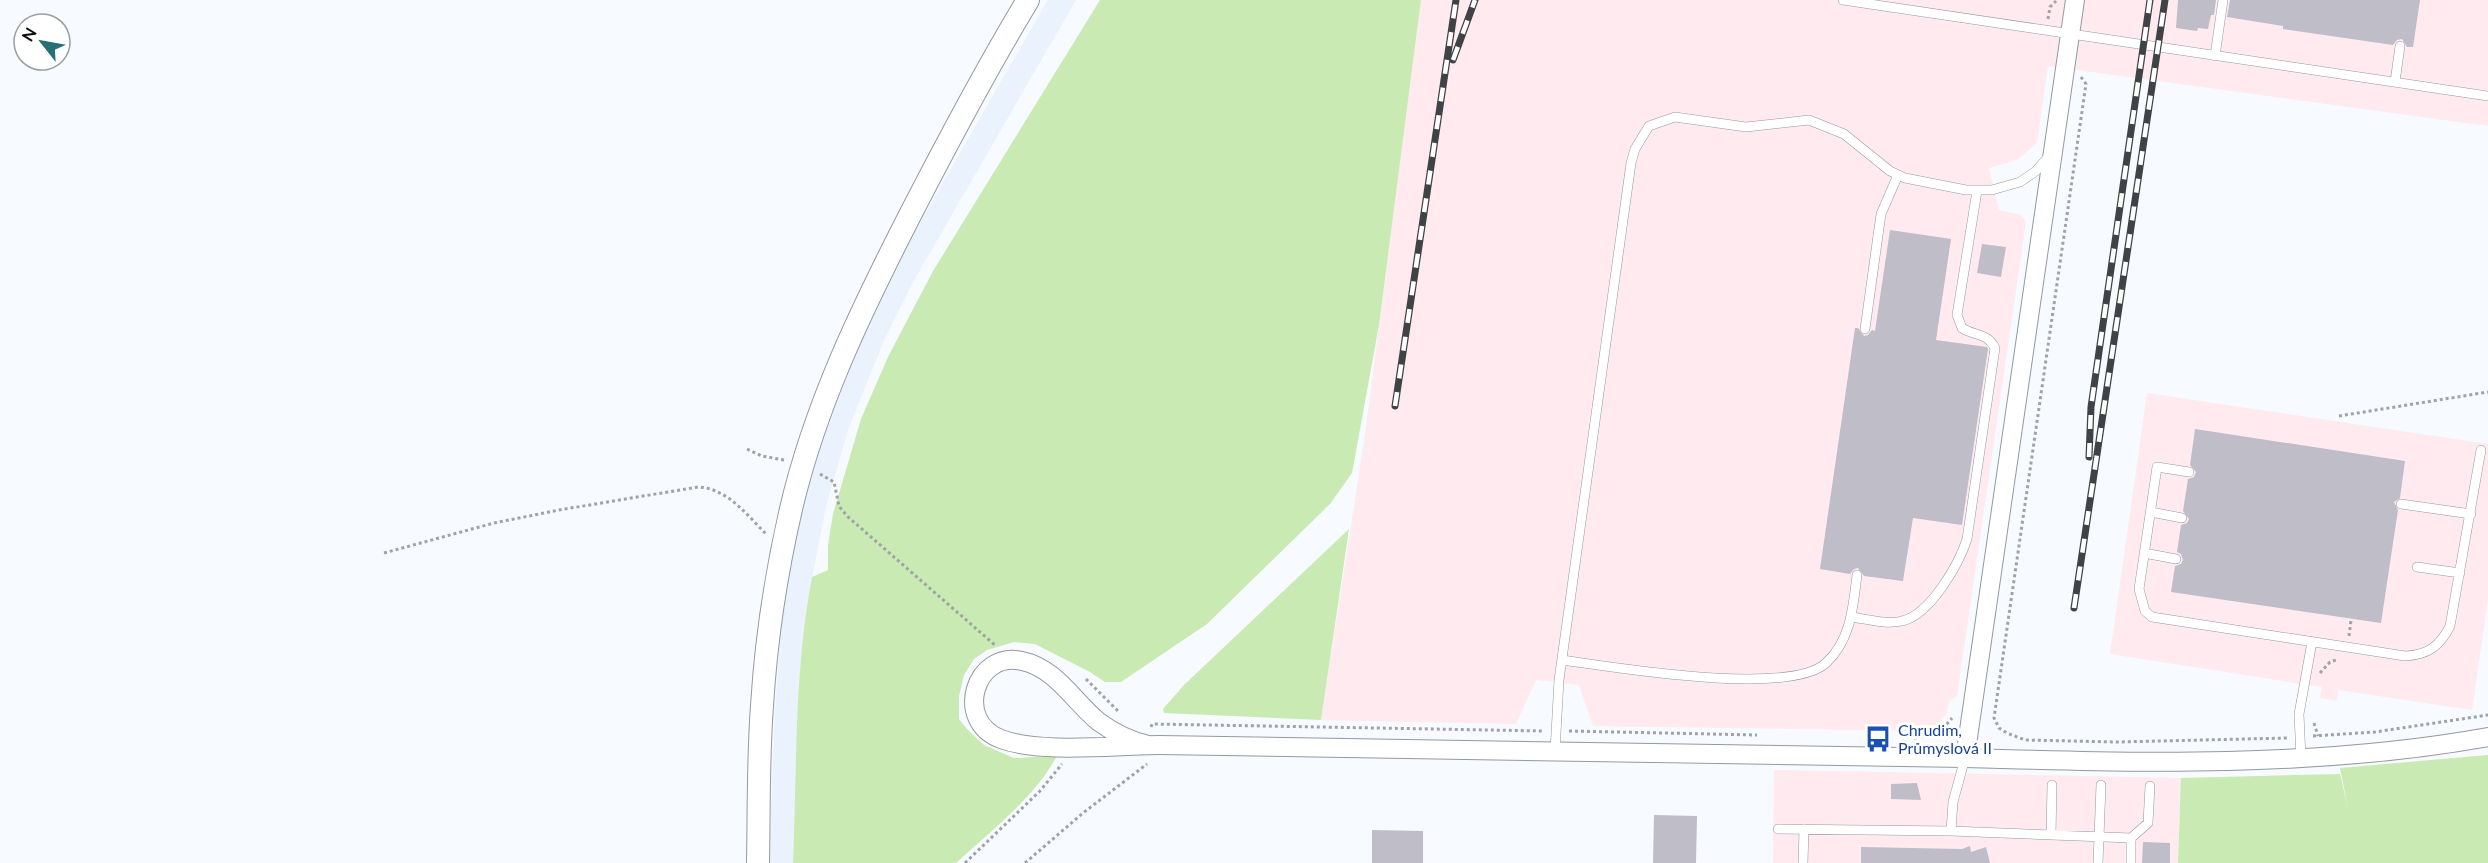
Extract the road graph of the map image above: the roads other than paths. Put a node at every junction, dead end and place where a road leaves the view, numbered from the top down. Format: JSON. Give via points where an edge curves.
{"nodes":[{"id":1,"x":1028,"y":0,"type":"edge"},
{"id":2,"x":1843,"y":0,"type":"edge"},
{"id":3,"x":2075,"y":0,"type":"edge"},
{"id":4,"x":2223,"y":0,"type":"edge"},
{"id":5,"x":1909,"y":5,"type":"edge"},
{"id":6,"x":2070,"y":34,"type":"junction"},
{"id":7,"x":2400,"y":46,"type":"dead end"},
{"id":8,"x":2215,"y":56,"type":"junction"},
{"id":9,"x":2395,"y":82,"type":"junction"},
{"id":10,"x":2488,"y":96,"type":"edge"},
{"id":11,"x":2053,"y":152,"type":"junction"},
{"id":12,"x":1898,"y":175,"type":"junction"},
{"id":13,"x":1977,"y":190,"type":"junction"},
{"id":14,"x":1864,"y":329,"type":"dead end"},
{"id":15,"x":2481,"y":450,"type":"dead end"},
{"id":16,"x":2189,"y":472,"type":"dead end"},
{"id":17,"x":2401,"y":504,"type":"dead end"},
{"id":18,"x":2151,"y":512,"type":"junction"},
{"id":19,"x":2470,"y":514,"type":"junction"},
{"id":20,"x":2182,"y":518,"type":"dead end"},
{"id":21,"x":2144,"y":553,"type":"junction"},
{"id":22,"x":2176,"y":558,"type":"dead end"},
{"id":23,"x":2417,"y":567,"type":"dead end"},
{"id":24,"x":2460,"y":573,"type":"junction"},
{"id":25,"x":1857,"y":575,"type":"dead end"},
{"id":26,"x":1851,"y":617,"type":"junction"},
{"id":27,"x":2312,"y":642,"type":"junction"},
{"id":28,"x":1562,"y":660,"type":"junction"},
{"id":29,"x":2488,"y":737,"type":"edge"},
{"id":30,"x":1154,"y":745,"type":"junction"},
{"id":31,"x":1555,"y":752,"type":"junction"},
{"id":32,"x":1965,"y":758,"type":"junction"},
{"id":33,"x":2301,"y":758,"type":"junction"},
{"id":34,"x":2052,"y":785,"type":"dead end"},
{"id":35,"x":2101,"y":785,"type":"dead end"},
{"id":36,"x":2150,"y":786,"type":"dead end"},
{"id":37,"x":1778,"y":829,"type":"dead end"},
{"id":38,"x":1804,"y":830,"type":"junction"},
{"id":39,"x":1951,"y":831,"type":"junction"},
{"id":40,"x":2051,"y":835,"type":"junction"},
{"id":41,"x":2099,"y":837,"type":"junction"},
{"id":42,"x":2131,"y":838,"type":"junction"},
{"id":43,"x":758,"y":863,"type":"edge"},
{"id":44,"x":1803,"y":863,"type":"edge"},
{"id":45,"x":2098,"y":863,"type":"edge"},
{"id":46,"x":2131,"y":863,"type":"edge"}],
"edges":[{"from":1,"to":43,"type":"street","via":[[929,178],[859,316],[795,463],[762,706]]},
{"from":2,"to":5,"type":"lane"},
{"from":3,"to":6,"type":"street"},
{"from":4,"to":8,"type":"lane"},
{"from":5,"to":6,"type":"lane"},
{"from":6,"to":8,"type":"lane"},
{"from":6,"to":11,"type":"street"},
{"from":7,"to":9,"type":"lane"},
{"from":8,"to":9,"type":"lane"},
{"from":9,"to":10,"type":"lane"},
{"from":11,"to":13,"type":"lane","via":[[2020,182],[2005,188]]},
{"from":11,"to":32,"type":"street"},
{"from":12,"to":13,"type":"lane"},
{"from":12,"to":14,"type":"lane","via":[[1881,214]]},
{"from":12,"to":28,"type":"lane","via":[[1844,134],[1809,120],[1746,127],[1675,117],[1649,126],[1641,136],[1631,163]]},
{"from":13,"to":26,"type":"lane","via":[[1958,315],[1962,328],[1991,340],[1995,348],[1967,539],[1955,567],[1926,606],[1911,618],[1892,622]]},
{"from":15,"to":19,"type":"lane"},
{"from":16,"to":18,"type":"lane","via":[[2157,467]]},
{"from":17,"to":19,"type":"lane"},
{"from":18,"to":20,"type":"lane"},
{"from":18,"to":21,"type":"lane"},
{"from":19,"to":24,"type":"lane"},
{"from":21,"to":22,"type":"lane"},
{"from":21,"to":27,"type":"lane","via":[[2139,589],[2145,611],[2152,617]]},
{"from":23,"to":24,"type":"lane"},
{"from":24,"to":27,"type":"lane","via":[[2450,626],[2438,645],[2429,651],[2405,656]]},
{"from":25,"to":26,"type":"lane"},
{"from":26,"to":28,"type":"lane","via":[[1839,648],[1824,665],[1790,678],[1680,676]]},
{"from":27,"to":33,"type":"lane","via":[[2300,701]]},
{"from":28,"to":31,"type":"lane"},
{"from":29,"to":33,"type":"street"},
{"from":30,"to":30,"type":"street","via":[[1122,736],[1100,723],[1043,669],[1021,660],[1000,662],[976,686],[973,707],[981,726],[1016,744]]},
{"from":30,"to":31,"type":"street"},
{"from":31,"to":32,"type":"street"},
{"from":32,"to":33,"type":"street","via":[[2128,762]]},
{"from":32,"to":39,"type":"lane","via":[[1953,802]]},
{"from":34,"to":40,"type":"lane"},
{"from":35,"to":41,"type":"lane"},
{"from":36,"to":42,"type":"lane","via":[[2148,823]]},
{"from":37,"to":38,"type":"lane"},
{"from":38,"to":39,"type":"lane"},
{"from":38,"to":44,"type":"lane"},
{"from":39,"to":40,"type":"lane"},
{"from":40,"to":41,"type":"lane"},
{"from":41,"to":42,"type":"lane"},
{"from":41,"to":45,"type":"lane"},
{"from":42,"to":46,"type":"lane"}]}
